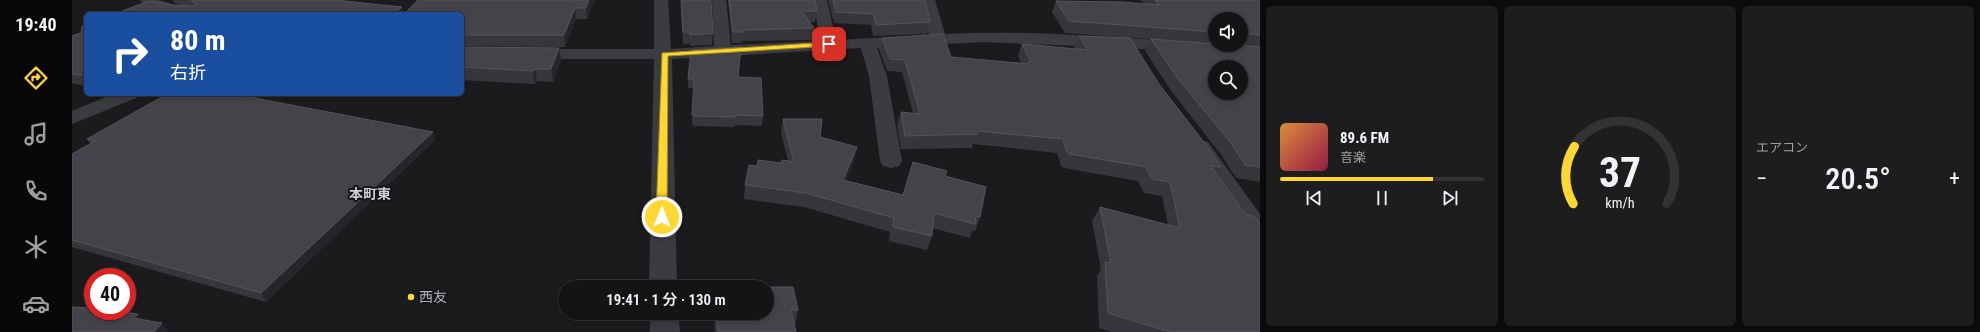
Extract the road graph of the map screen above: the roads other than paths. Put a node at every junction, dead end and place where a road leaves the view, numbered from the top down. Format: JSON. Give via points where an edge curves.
{"nodes":[{"id":1,"x":147,"y":0,"type":"edge"},
{"id":2,"x":661,"y":0,"type":"edge"},
{"id":3,"x":719,"y":0,"type":"edge"},
{"id":4,"x":820,"y":0,"type":"edge"},
{"id":5,"x":928,"y":0,"type":"edge"},
{"id":6,"x":161,"y":6,"type":"junction"},
{"id":7,"x":145,"y":12,"type":"edge"},
{"id":8,"x":184,"y":12,"type":"edge"},
{"id":9,"x":938,"y":39,"type":"junction"},
{"id":10,"x":870,"y":43,"type":"junction"},
{"id":11,"x":1130,"y":43,"type":"junction"},
{"id":12,"x":829,"y":44,"type":"junction"},
{"id":13,"x":1191,"y":48,"type":"edge"},
{"id":14,"x":723,"y":50,"type":"junction"},
{"id":15,"x":512,"y":54,"type":"edge"},
{"id":16,"x":665,"y":54,"type":"junction"},
{"id":17,"x":1143,"y":63,"type":"edge"},
{"id":18,"x":124,"y":96,"type":"edge"},
{"id":19,"x":72,"y":118,"type":"edge"},
{"id":20,"x":1190,"y":132,"type":"edge"},
{"id":21,"x":891,"y":161,"type":"dead end"},
{"id":22,"x":1260,"y":231,"type":"edge"},
{"id":23,"x":663,"y":280,"type":"edge"},
{"id":24,"x":664,"y":320,"type":"edge"},
{"id":25,"x":664,"y":332,"type":"edge"}],
"edges":[{"from":1,"to":6,"type":"street"},
{"from":2,"to":16,"type":"street"},
{"from":3,"to":14,"type":"street"},
{"from":4,"to":12,"type":"street"},
{"from":5,"to":9,"type":"street"},
{"from":6,"to":7,"type":"street"},
{"from":6,"to":8,"type":"street"},
{"from":9,"to":10,"type":"street"},
{"from":9,"to":11,"type":"street","via":[[982,37]]},
{"from":10,"to":12,"type":"street"},
{"from":10,"to":21,"type":"street","via":[[869,48],[878,76]]},
{"from":11,"to":13,"type":"street"},
{"from":11,"to":17,"type":"street"},
{"from":12,"to":14,"type":"street"},
{"from":14,"to":16,"type":"street"},
{"from":15,"to":16,"type":"street"},
{"from":16,"to":23,"type":"street"},
{"from":18,"to":19,"type":"street"},
{"from":20,"to":22,"type":"street"},
{"from":24,"to":25,"type":"street"}]}
